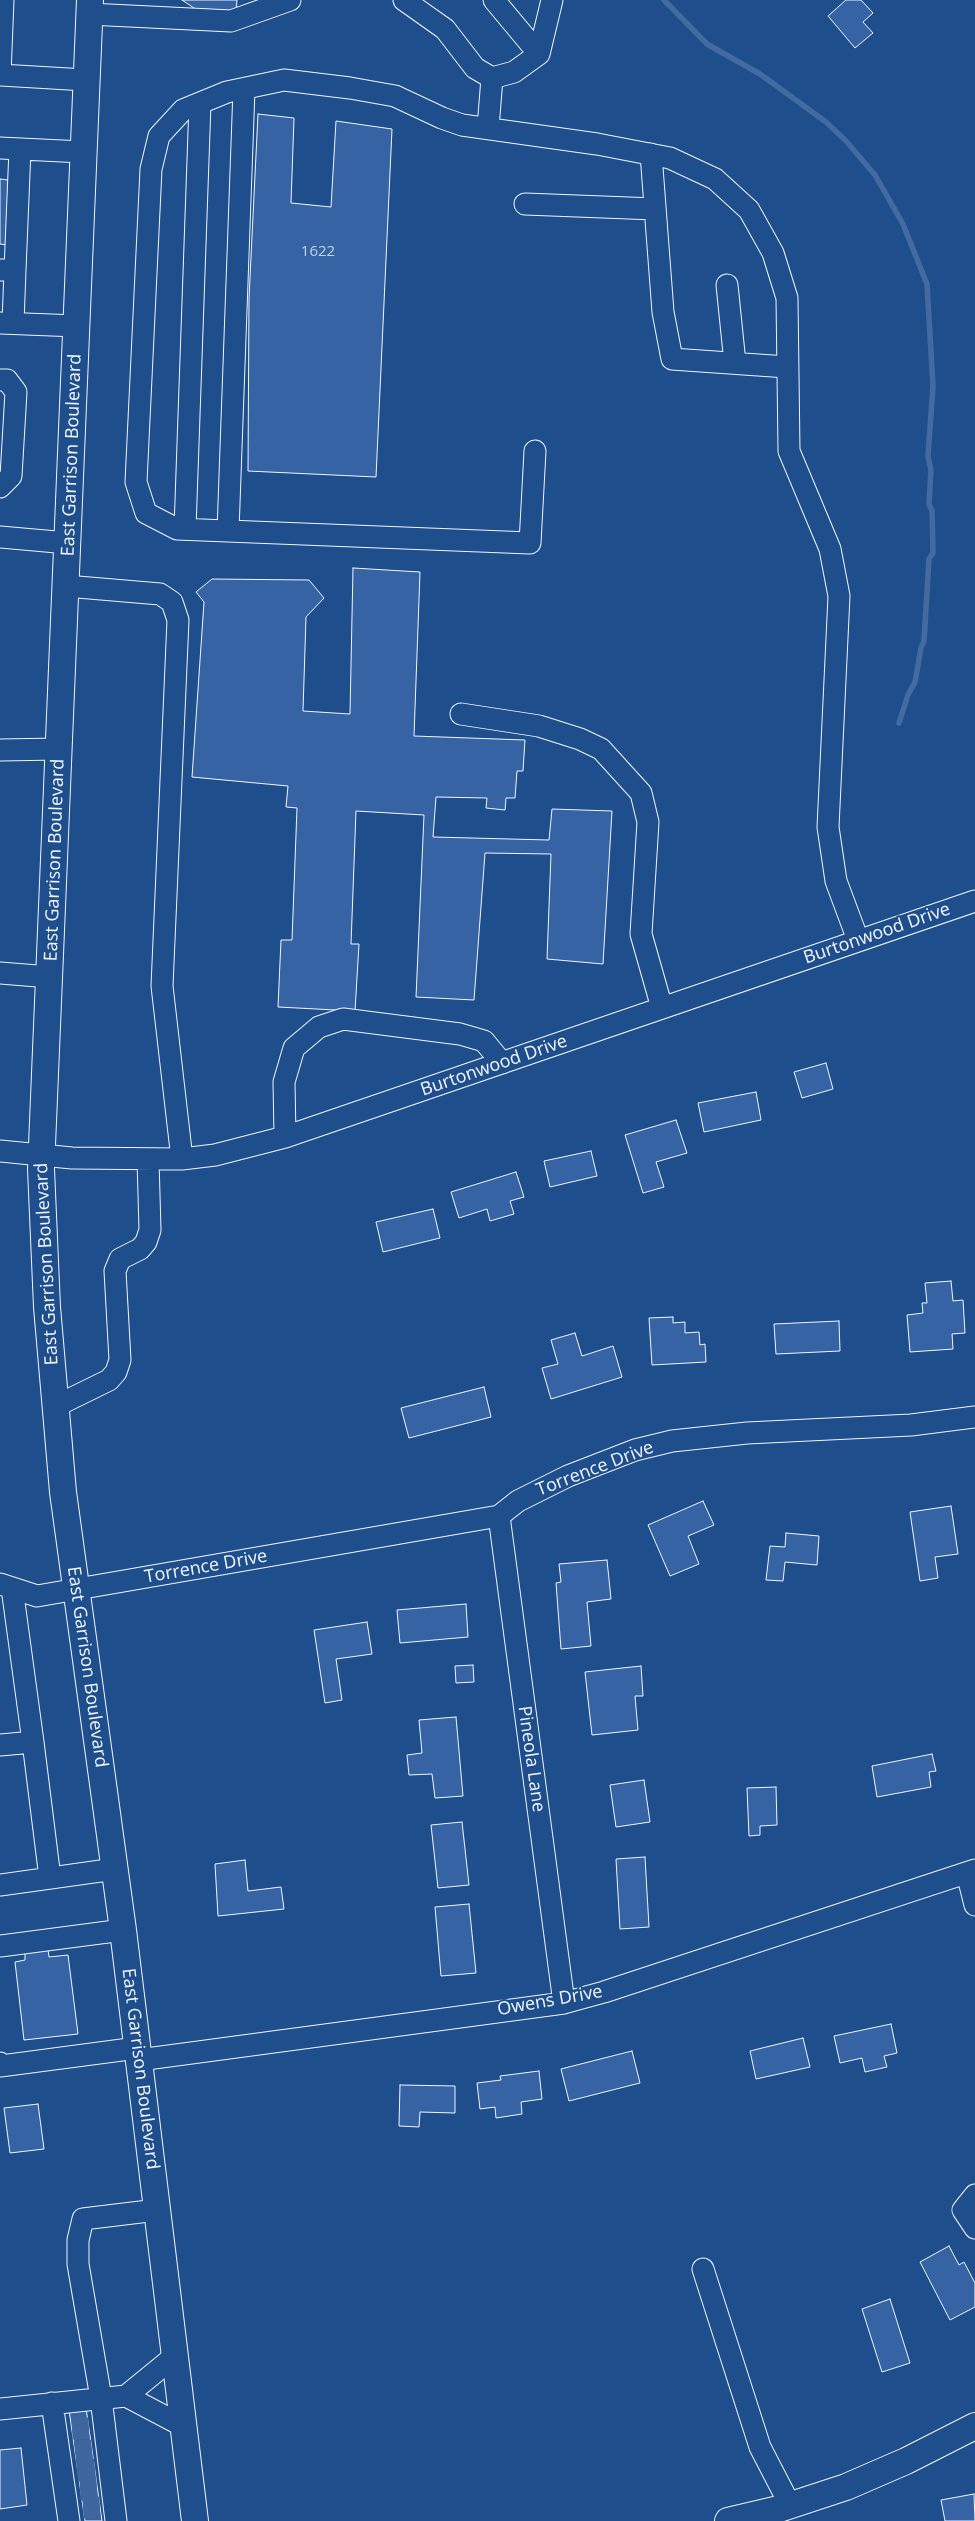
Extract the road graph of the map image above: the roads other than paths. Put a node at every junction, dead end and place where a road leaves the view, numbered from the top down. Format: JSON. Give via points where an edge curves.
{"nodes":[{"id":1,"x":3,"y":0,"type":"edge"},
{"id":2,"x":290,"y":0,"type":"edge"},
{"id":3,"x":404,"y":0,"type":"edge"},
{"id":4,"x":494,"y":0,"type":"edge"},
{"id":5,"x":552,"y":0,"type":"edge"},
{"id":6,"x":90,"y":7,"type":"edge"},
{"id":7,"x":539,"y":54,"type":"junction"},
{"id":8,"x":0,"y":75,"type":"edge"},
{"id":9,"x":492,"y":78,"type":"junction"},
{"id":10,"x":86,"y":80,"type":"junction"},
{"id":11,"x":244,"y":89,"type":"junction"},
{"id":12,"x":200,"y":103,"type":"junction"},
{"id":13,"x":488,"y":128,"type":"junction"},
{"id":14,"x":10,"y":149,"type":"edge"},
{"id":15,"x":83,"y":152,"type":"junction"},
{"id":16,"x":651,"y":154,"type":"junction"},
{"id":17,"x":525,"y":204,"type":"dead end"},
{"id":18,"x":655,"y":209,"type":"junction"},
{"id":19,"x":8,"y":270,"type":"edge"},
{"id":20,"x":727,"y":285,"type":"dead end"},
{"id":21,"x":6,"y":323,"type":"edge"},
{"id":22,"x":77,"y":326,"type":"junction"},
{"id":23,"x":735,"y":363,"type":"junction"},
{"id":24,"x":787,"y":367,"type":"junction"},
{"id":25,"x":0,"y":380,"type":"edge"},
{"id":26,"x":535,"y":451,"type":"dead end"},
{"id":27,"x":0,"y":487,"type":"edge"},
{"id":28,"x":185,"y":529,"type":"junction"},
{"id":29,"x":228,"y":531,"type":"junction"},
{"id":30,"x":0,"y":537,"type":"edge"},
{"id":31,"x":68,"y":543,"type":"junction"},
{"id":32,"x":66,"y":586,"type":"junction"},
{"id":33,"x":461,"y":714,"type":"dead end"},
{"id":34,"x":59,"y":749,"type":"junction"},
{"id":35,"x":0,"y":750,"type":"edge"},
{"id":36,"x":975,"y":901,"type":"edge"},
{"id":37,"x":858,"y":940,"type":"junction"},
{"id":38,"x":0,"y":973,"type":"edge"},
{"id":39,"x":50,"y":977,"type":"junction"},
{"id":40,"x":662,"y":1008,"type":"junction"},
{"id":41,"x":502,"y":1063,"type":"junction"},
{"id":42,"x":285,"y":1137,"type":"junction"},
{"id":43,"x":0,"y":1151,"type":"edge"},
{"id":44,"x":42,"y":1154,"type":"junction"},
{"id":45,"x":182,"y":1159,"type":"junction"},
{"id":46,"x":148,"y":1160,"type":"junction"},
{"id":47,"x":56,"y":1406,"type":"junction"},
{"id":48,"x":975,"y":1417,"type":"edge"},
{"id":49,"x":499,"y":1516,"type":"junction"},
{"id":50,"x":6,"y":1586,"type":"edge"},
{"id":51,"x":76,"y":1589,"type":"junction"},
{"id":52,"x":32,"y":1742,"type":"junction"},
{"id":53,"x":0,"y":1745,"type":"edge"},
{"id":54,"x":115,"y":1870,"type":"junction"},
{"id":55,"x":971,"y":1871,"type":"edge"},
{"id":56,"x":50,"y":1878,"type":"junction"},
{"id":57,"x":0,"y":1885,"type":"edge"},
{"id":58,"x":975,"y":1906,"type":"edge"},
{"id":59,"x":123,"y":1930,"type":"junction"},
{"id":60,"x":0,"y":1946,"type":"edge"},
{"id":61,"x":564,"y":2002,"type":"junction"},
{"id":62,"x":138,"y":2054,"type":"junction"},
{"id":63,"x":0,"y":2063,"type":"edge"},
{"id":64,"x":975,"y":2195,"type":"edge"},
{"id":65,"x":157,"y":2210,"type":"junction"},
{"id":66,"x":975,"y":2228,"type":"edge"},
{"id":67,"x":703,"y":2269,"type":"dead end"},
{"id":68,"x":174,"y":2356,"type":"junction"},
{"id":69,"x":126,"y":2396,"type":"junction"},
{"id":70,"x":101,"y":2398,"type":"junction"},
{"id":71,"x":52,"y":2403,"type":"junction"},
{"id":72,"x":0,"y":2409,"type":"edge"},
{"id":73,"x":183,"y":2426,"type":"junction"},
{"id":74,"x":975,"y":2426,"type":"edge"},
{"id":75,"x":80,"y":2429,"type":"junction"},
{"id":76,"x":88,"y":2484,"type":"edge"},
{"id":77,"x":790,"y":2505,"type":"junction"},
{"id":78,"x":195,"y":2521,"type":"edge"},
{"id":79,"x":728,"y":2521,"type":"edge"}],
"edges":[{"from":1,"to":8,"type":"street"},
{"from":2,"to":6,"type":"street","via":[[231,21]]},
{"from":3,"to":9,"type":"street","via":[[445,29],[476,68]]},
{"from":4,"to":7,"type":"street"},
{"from":5,"to":7,"type":"street"},
{"from":6,"to":10,"type":"main road","name":"East Garrison Boulevard"},
{"from":7,"to":9,"type":"street","via":[[514,72]]},
{"from":8,"to":10,"type":"street"},
{"from":9,"to":13,"type":"street"},
{"from":10,"to":15,"type":"main road","name":"East Garrison Boulevard"},
{"from":11,"to":12,"type":"street","via":[[226,92]]},
{"from":11,"to":13,"type":"street","via":[[284,80],[350,88],[395,96],[462,125]]},
{"from":11,"to":29,"type":"street"},
{"from":12,"to":28,"type":"street"},
{"from":12,"to":28,"type":"street","via":[[183,110],[159,136],[151,169],[136,482],[146,513],[177,529]]},
{"from":13,"to":16,"type":"street"},
{"from":14,"to":15,"type":"street"},
{"from":14,"to":19,"type":"street"},
{"from":15,"to":22,"type":"main road","name":"East Garrison Boulevard"},
{"from":16,"to":18,"type":"street"},
{"from":16,"to":24,"type":"street","via":[[670,158],[715,179],[750,210],[773,253],[787,298]]},
{"from":17,"to":18,"type":"street"},
{"from":18,"to":23,"type":"street","via":[[663,312],[672,359]]},
{"from":19,"to":21,"type":"street"},
{"from":20,"to":23,"type":"street"},
{"from":21,"to":22,"type":"street"},
{"from":22,"to":31,"type":"main road","name":"East Garrison Boulevard"},
{"from":23,"to":24,"type":"street"},
{"from":24,"to":37,"type":"street","via":[[789,451],[830,549],[839,596],[828,827],[836,882]]},
{"from":25,"to":27,"type":"street","via":[[7,380],[16,392],[11,476]]},
{"from":26,"to":29,"type":"street","via":[[530,543]]},
{"from":28,"to":29,"type":"street"},
{"from":30,"to":31,"type":"street"},
{"from":31,"to":32,"type":"main road","name":"East Garrison Boulevard"},
{"from":32,"to":34,"type":"main road","name":"East Garrison Boulevard"},
{"from":32,"to":45,"type":"street","via":[[160,594],[172,602],[178,620],[162,986]]},
{"from":33,"to":40,"type":"street","via":[[539,726],[580,739],[601,749],[641,793],[648,822],[641,934]]},
{"from":34,"to":35,"type":"street"},
{"from":34,"to":39,"type":"main road","name":"East Garrison Boulevard"},
{"from":36,"to":37,"type":"street","name":"Burtonwood Drive"},
{"from":37,"to":40,"type":"street","name":"Burtonwood Drive"},
{"from":38,"to":39,"type":"street"},
{"from":39,"to":44,"type":"main road","name":"East Garrison Boulevard"},
{"from":40,"to":41,"type":"street","name":"Burtonwood Drive"},
{"from":41,"to":42,"type":"street","name":"Burtonwood Drive"},
{"from":41,"to":42,"type":"street","via":[[484,1041],[460,1034],[343,1019],[318,1027],[294,1048],[284,1082]]},
{"from":42,"to":45,"type":"street","name":"Burtonwood Drive","via":[[215,1155]]},
{"from":43,"to":44,"type":"street","name":"Burtonwood Drive"},
{"from":44,"to":46,"type":"street","name":"Burtonwood Drive"},
{"from":44,"to":47,"type":"main road","name":"East Garrison Boulevard","via":[[46,1307]]},
{"from":45,"to":46,"type":"street","name":"Burtonwood Drive"},
{"from":46,"to":47,"type":"street","via":[[150,1230],[146,1242],[140,1249],[120,1259],[115,1271],[120,1360],[116,1372],[109,1380]]},
{"from":47,"to":51,"type":"main road","name":"East Garrison Boulevard"},
{"from":48,"to":49,"type":"street","name":"Torrence Drive","via":[[911,1425],[747,1433],[672,1441],[635,1450],[568,1476],[518,1502]]},
{"from":49,"to":51,"type":"street","name":"Torrence Drive"},
{"from":49,"to":61,"type":"street","name":"Pineola Lane"},
{"from":50,"to":51,"type":"street","name":"Torrence Drive","via":[[37,1596]]},
{"from":50,"to":52,"type":"street"},
{"from":51,"to":54,"type":"main road","name":"East Garrison Boulevard"},
{"from":52,"to":53,"type":"street"},
{"from":52,"to":56,"type":"street"},
{"from":54,"to":56,"type":"street"},
{"from":54,"to":59,"type":"main road","name":"East Garrison Boulevard"},
{"from":55,"to":58,"type":"street"},
{"from":55,"to":61,"type":"street","name":"Owens Drive","via":[[604,1992]]},
{"from":56,"to":57,"type":"street"},
{"from":59,"to":60,"type":"street"},
{"from":59,"to":62,"type":"main road","name":"East Garrison Boulevard"},
{"from":61,"to":62,"type":"street","name":"Owens Drive"},
{"from":62,"to":63,"type":"street","name":"Owens Drive","via":[[0,2066]]},
{"from":62,"to":65,"type":"main road","name":"East Garrison Boulevard"},
{"from":64,"to":66,"type":"street","via":[[963,2210]]},
{"from":65,"to":68,"type":"main road","name":"East Garrison Boulevard"},
{"from":65,"to":70,"type":"street","via":[[95,2216],[83,2219],[80,2226],[78,2264]]},
{"from":67,"to":77,"type":"street","via":[[760,2447]]},
{"from":68,"to":69,"type":"street"},
{"from":68,"to":73,"type":"main road","name":"East Garrison Boulevard"},
{"from":69,"to":70,"type":"street"},
{"from":69,"to":73,"type":"street"},
{"from":70,"to":71,"type":"street"},
{"from":70,"to":75,"type":"street"},
{"from":71,"to":72,"type":"street"},
{"from":71,"to":75,"type":"street"},
{"from":73,"to":78,"type":"main road","name":"East Garrison Boulevard"},
{"from":74,"to":77,"type":"main road","via":[[846,2487]]},
{"from":75,"to":76,"type":"street"},
{"from":75,"to":76,"type":"street"},
{"from":77,"to":79,"type":"main road"}]}
